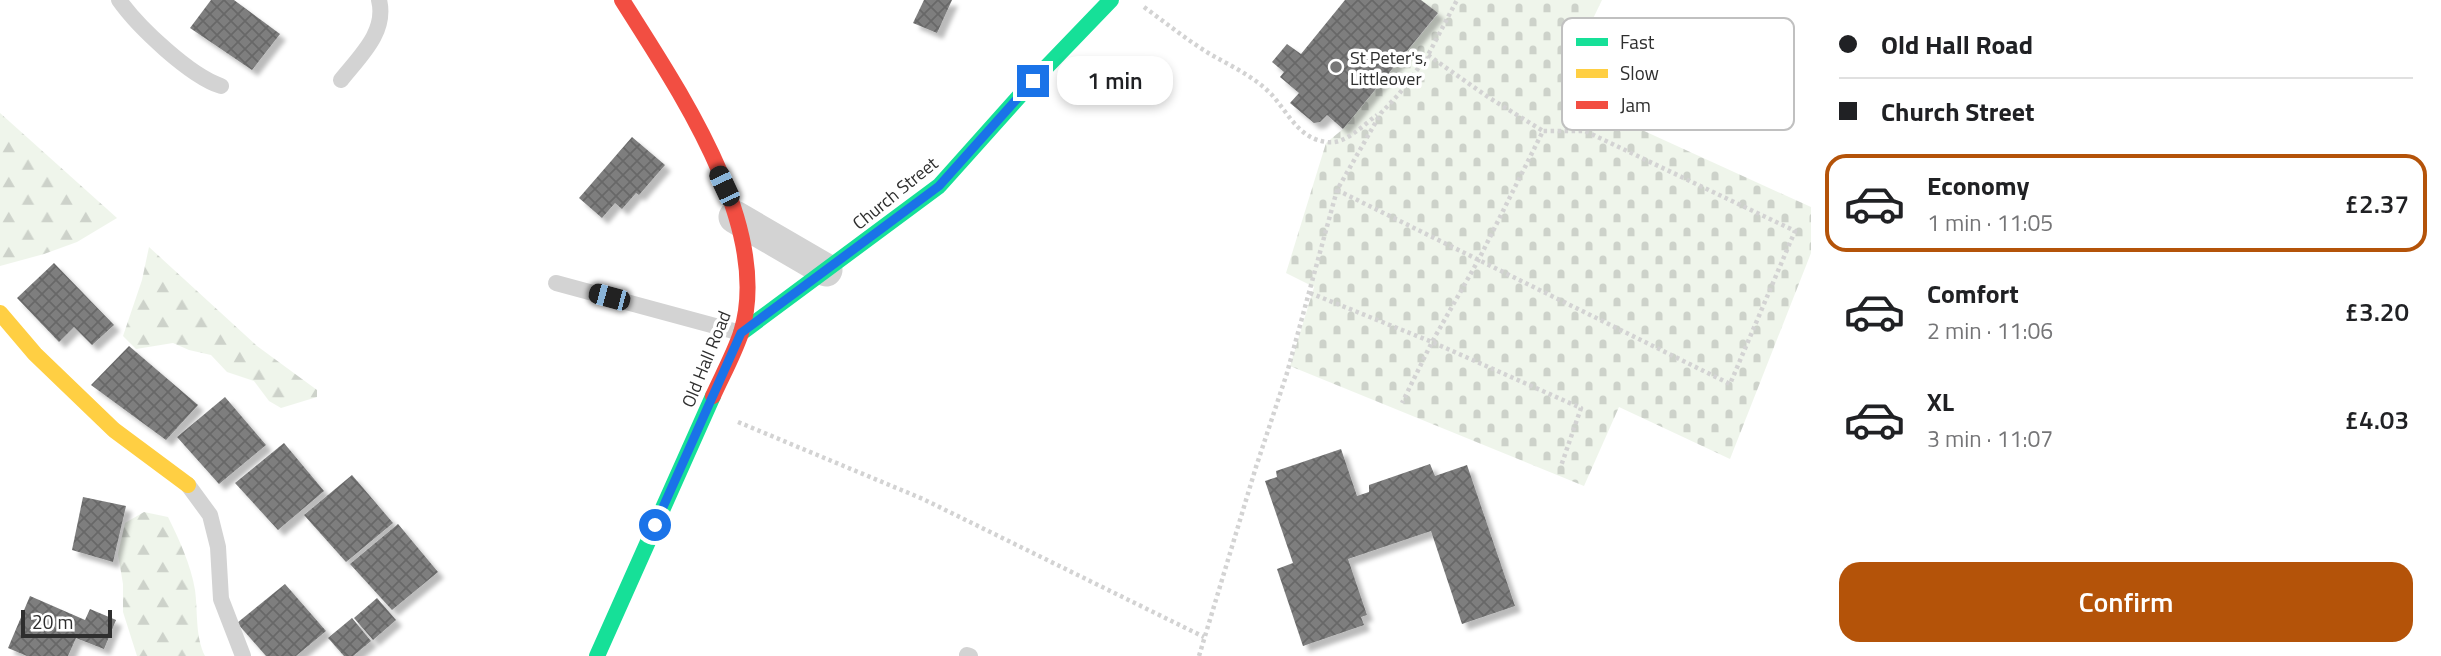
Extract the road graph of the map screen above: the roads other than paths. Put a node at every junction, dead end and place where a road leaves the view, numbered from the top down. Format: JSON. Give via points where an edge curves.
{"nodes":[{"id":1,"x":119,"y":0,"type":"edge"},
{"id":2,"x":379,"y":0,"type":"edge"},
{"id":3,"x":622,"y":0,"type":"edge"},
{"id":4,"x":1111,"y":0,"type":"edge"},
{"id":5,"x":341,"y":80,"type":"dead end"},
{"id":6,"x":221,"y":86,"type":"dead end"},
{"id":7,"x":735,"y":217,"type":"junction"},
{"id":8,"x":826,"y":270,"type":"junction"},
{"id":9,"x":556,"y":283,"type":"dead end"},
{"id":10,"x":0,"y":313,"type":"edge"},
{"id":11,"x":741,"y":333,"type":"junction"},
{"id":12,"x":188,"y":485,"type":"joint"},
{"id":13,"x":243,"y":656,"type":"edge"},
{"id":14,"x":597,"y":656,"type":"edge"}],
"edges":[{"from":1,"to":6,"type":"lane","via":[[158,41],[206,81]]},
{"from":2,"to":5,"type":"lane","via":[[382,19],[373,40]]},
{"from":3,"to":7,"type":"street","name":"Old Hall Road","via":[[702,138]]},
{"from":4,"to":8,"type":"street","name":"Church Street","via":[[939,186]]},
{"from":7,"to":8,"type":"street"},
{"from":7,"to":11,"type":"street","name":"Old Hall Road","via":[[747,270]]},
{"from":8,"to":11,"type":"street","name":"Church Street"},
{"from":9,"to":11,"type":"lane"},
{"from":10,"to":12,"type":"street","via":[[35,354],[114,430]]},
{"from":11,"to":14,"type":"street","name":"Old Hall Road"},
{"from":12,"to":13,"type":"lane","via":[[210,515],[218,547],[221,599]]}]}
